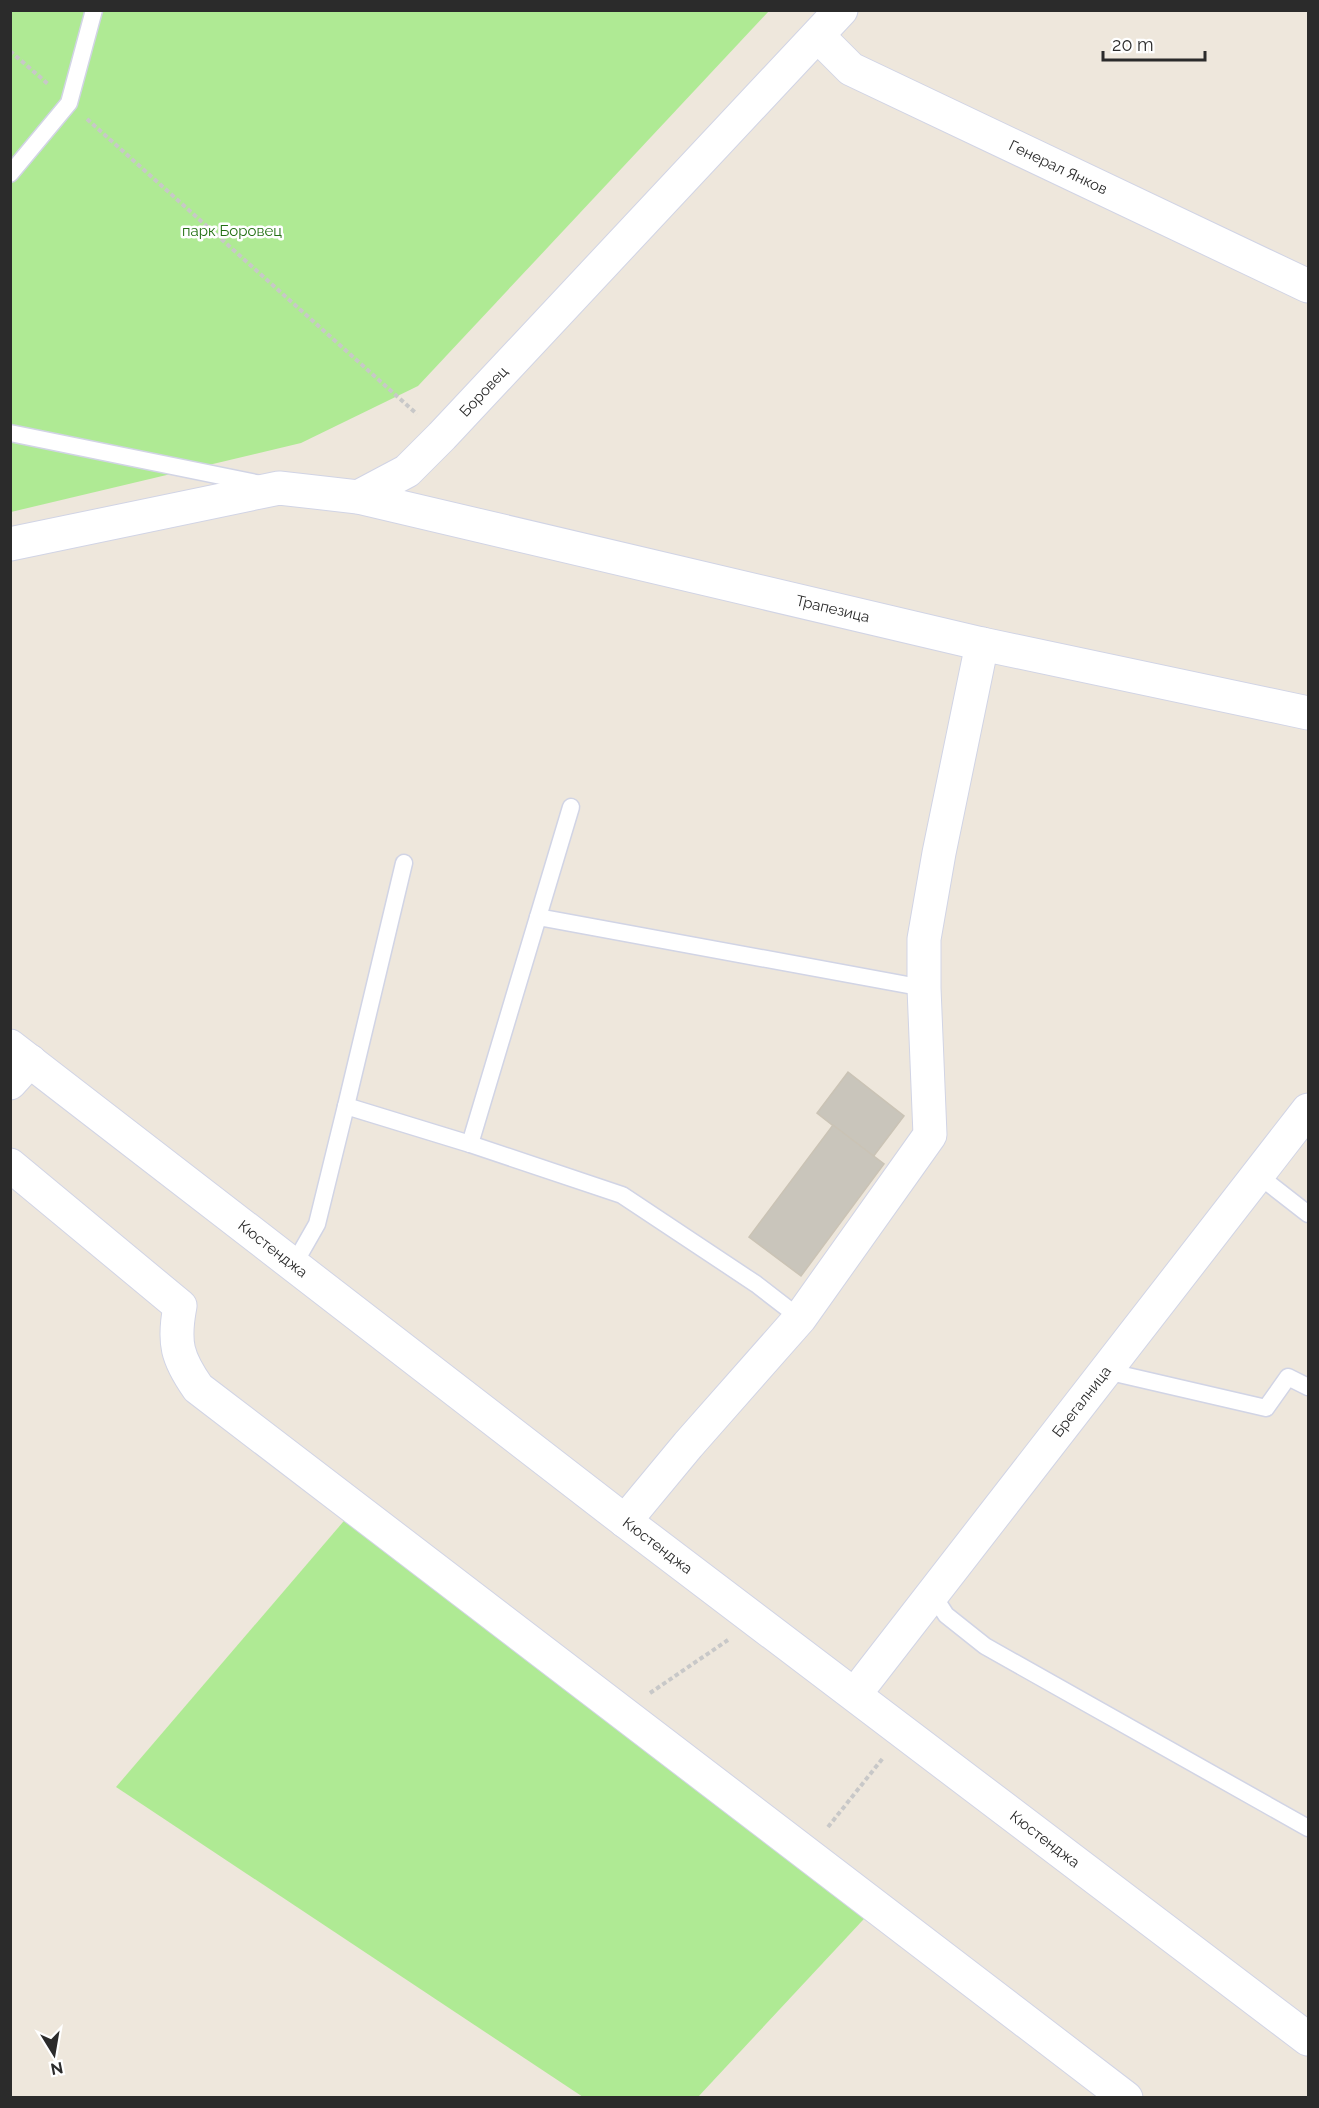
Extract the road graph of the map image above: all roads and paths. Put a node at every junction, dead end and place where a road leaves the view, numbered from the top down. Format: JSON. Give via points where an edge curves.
{"nodes":[{"id":1,"x":94,"y":10,"type":"edge"},
{"id":2,"x":841,"y":10,"type":"edge"},
{"id":3,"x":818,"y":36,"type":"junction"},
{"id":4,"x":10,"y":51,"type":"edge"},
{"id":5,"x":69,"y":103,"type":"junction"},
{"id":6,"x":10,"y":174,"type":"edge"},
{"id":7,"x":1308,"y":286,"type":"edge"},
{"id":8,"x":10,"y":432,"type":"edge"},
{"id":9,"x":441,"y":436,"type":"junction"},
{"id":10,"x":279,"y":488,"type":"junction"},
{"id":11,"x":358,"y":497,"type":"junction"},
{"id":12,"x":10,"y":544,"type":"edge"},
{"id":13,"x":982,"y":644,"type":"junction"},
{"id":14,"x":1308,"y":713,"type":"edge"},
{"id":15,"x":571,"y":807,"type":"dead end"},
{"id":16,"x":404,"y":863,"type":"dead end"},
{"id":17,"x":538,"y":917,"type":"junction"},
{"id":18,"x":924,"y":988,"type":"junction"},
{"id":19,"x":17,"y":1063,"type":"edge"},
{"id":20,"x":346,"y":1106,"type":"junction"},
{"id":21,"x":1308,"y":1110,"type":"edge"},
{"id":22,"x":470,"y":1144,"type":"junction"},
{"id":23,"x":10,"y":1165,"type":"edge"},
{"id":24,"x":1258,"y":1175,"type":"junction"},
{"id":25,"x":1308,"y":1214,"type":"edge"},
{"id":26,"x":293,"y":1266,"type":"junction"},
{"id":27,"x":800,"y":1318,"type":"junction"},
{"id":28,"x":1106,"y":1371,"type":"junction"},
{"id":29,"x":1308,"y":1387,"type":"edge"},
{"id":30,"x":625,"y":1521,"type":"junction"},
{"id":31,"x":933,"y":1594,"type":"junction"},
{"id":32,"x":757,"y":1620,"type":"junction"},
{"id":33,"x":855,"y":1694,"type":"junction"},
{"id":34,"x":622,"y":1712,"type":"junction"},
{"id":35,"x":904,"y":1731,"type":"junction"},
{"id":36,"x":1308,"y":1828,"type":"edge"},
{"id":37,"x":807,"y":1853,"type":"junction"},
{"id":38,"x":1308,"y":2039,"type":"edge"},
{"id":39,"x":1126,"y":2097,"type":"edge"}],
"edges":[{"from":1,"to":5,"type":"lane"},
{"from":2,"to":3,"type":"street","name":"Боровец"},
{"from":3,"to":7,"type":"street","name":"Генерал Янков","via":[[851,69]]},
{"from":3,"to":9,"type":"street","name":"Боровец"},
{"from":4,"to":5,"type":"path"},
{"from":5,"to":6,"type":"lane"},
{"from":5,"to":9,"type":"path"},
{"from":8,"to":10,"type":"lane"},
{"from":9,"to":11,"type":"street","name":"Боровец","via":[[407,471]]},
{"from":10,"to":11,"type":"street"},
{"from":10,"to":12,"type":"street"},
{"from":11,"to":13,"type":"street","name":"Трапезица"},
{"from":13,"to":14,"type":"street","name":"Трапезица"},
{"from":13,"to":18,"type":"street","via":[[926,928]]},
{"from":15,"to":17,"type":"lane"},
{"from":16,"to":20,"type":"lane"},
{"from":17,"to":18,"type":"lane"},
{"from":17,"to":22,"type":"lane"},
{"from":18,"to":27,"type":"street","via":[[930,1135]]},
{"from":19,"to":26,"type":"street","name":"Кюстенджа"},
{"from":20,"to":22,"type":"lane"},
{"from":20,"to":26,"type":"lane","via":[[317,1224]]},
{"from":21,"to":24,"type":"street","name":"Брегалница"},
{"from":22,"to":27,"type":"lane","via":[[622,1195]]},
{"from":23,"to":34,"type":"street","via":[[180,1306],[177,1349],[198,1388]]},
{"from":24,"to":25,"type":"lane"},
{"from":24,"to":28,"type":"street","name":"Брегалница"},
{"from":26,"to":30,"type":"street","name":"Кюстенджа"},
{"from":27,"to":30,"type":"street"},
{"from":28,"to":29,"type":"lane","via":[[1266,1408],[1288,1377]]},
{"from":28,"to":31,"type":"street","name":"Брегалница"},
{"from":30,"to":32,"type":"street","name":"Кюстенджа"},
{"from":31,"to":33,"type":"street","name":"Брегалница"},
{"from":31,"to":36,"type":"lane","via":[[946,1615],[986,1646]]},
{"from":32,"to":33,"type":"street","name":"Кюстенджа"},
{"from":32,"to":34,"type":"path"},
{"from":33,"to":35,"type":"street","name":"Кюстенджа"},
{"from":34,"to":37,"type":"street"},
{"from":35,"to":37,"type":"path"},
{"from":35,"to":38,"type":"street","name":"Кюстенджа"},
{"from":37,"to":39,"type":"street"}]}
